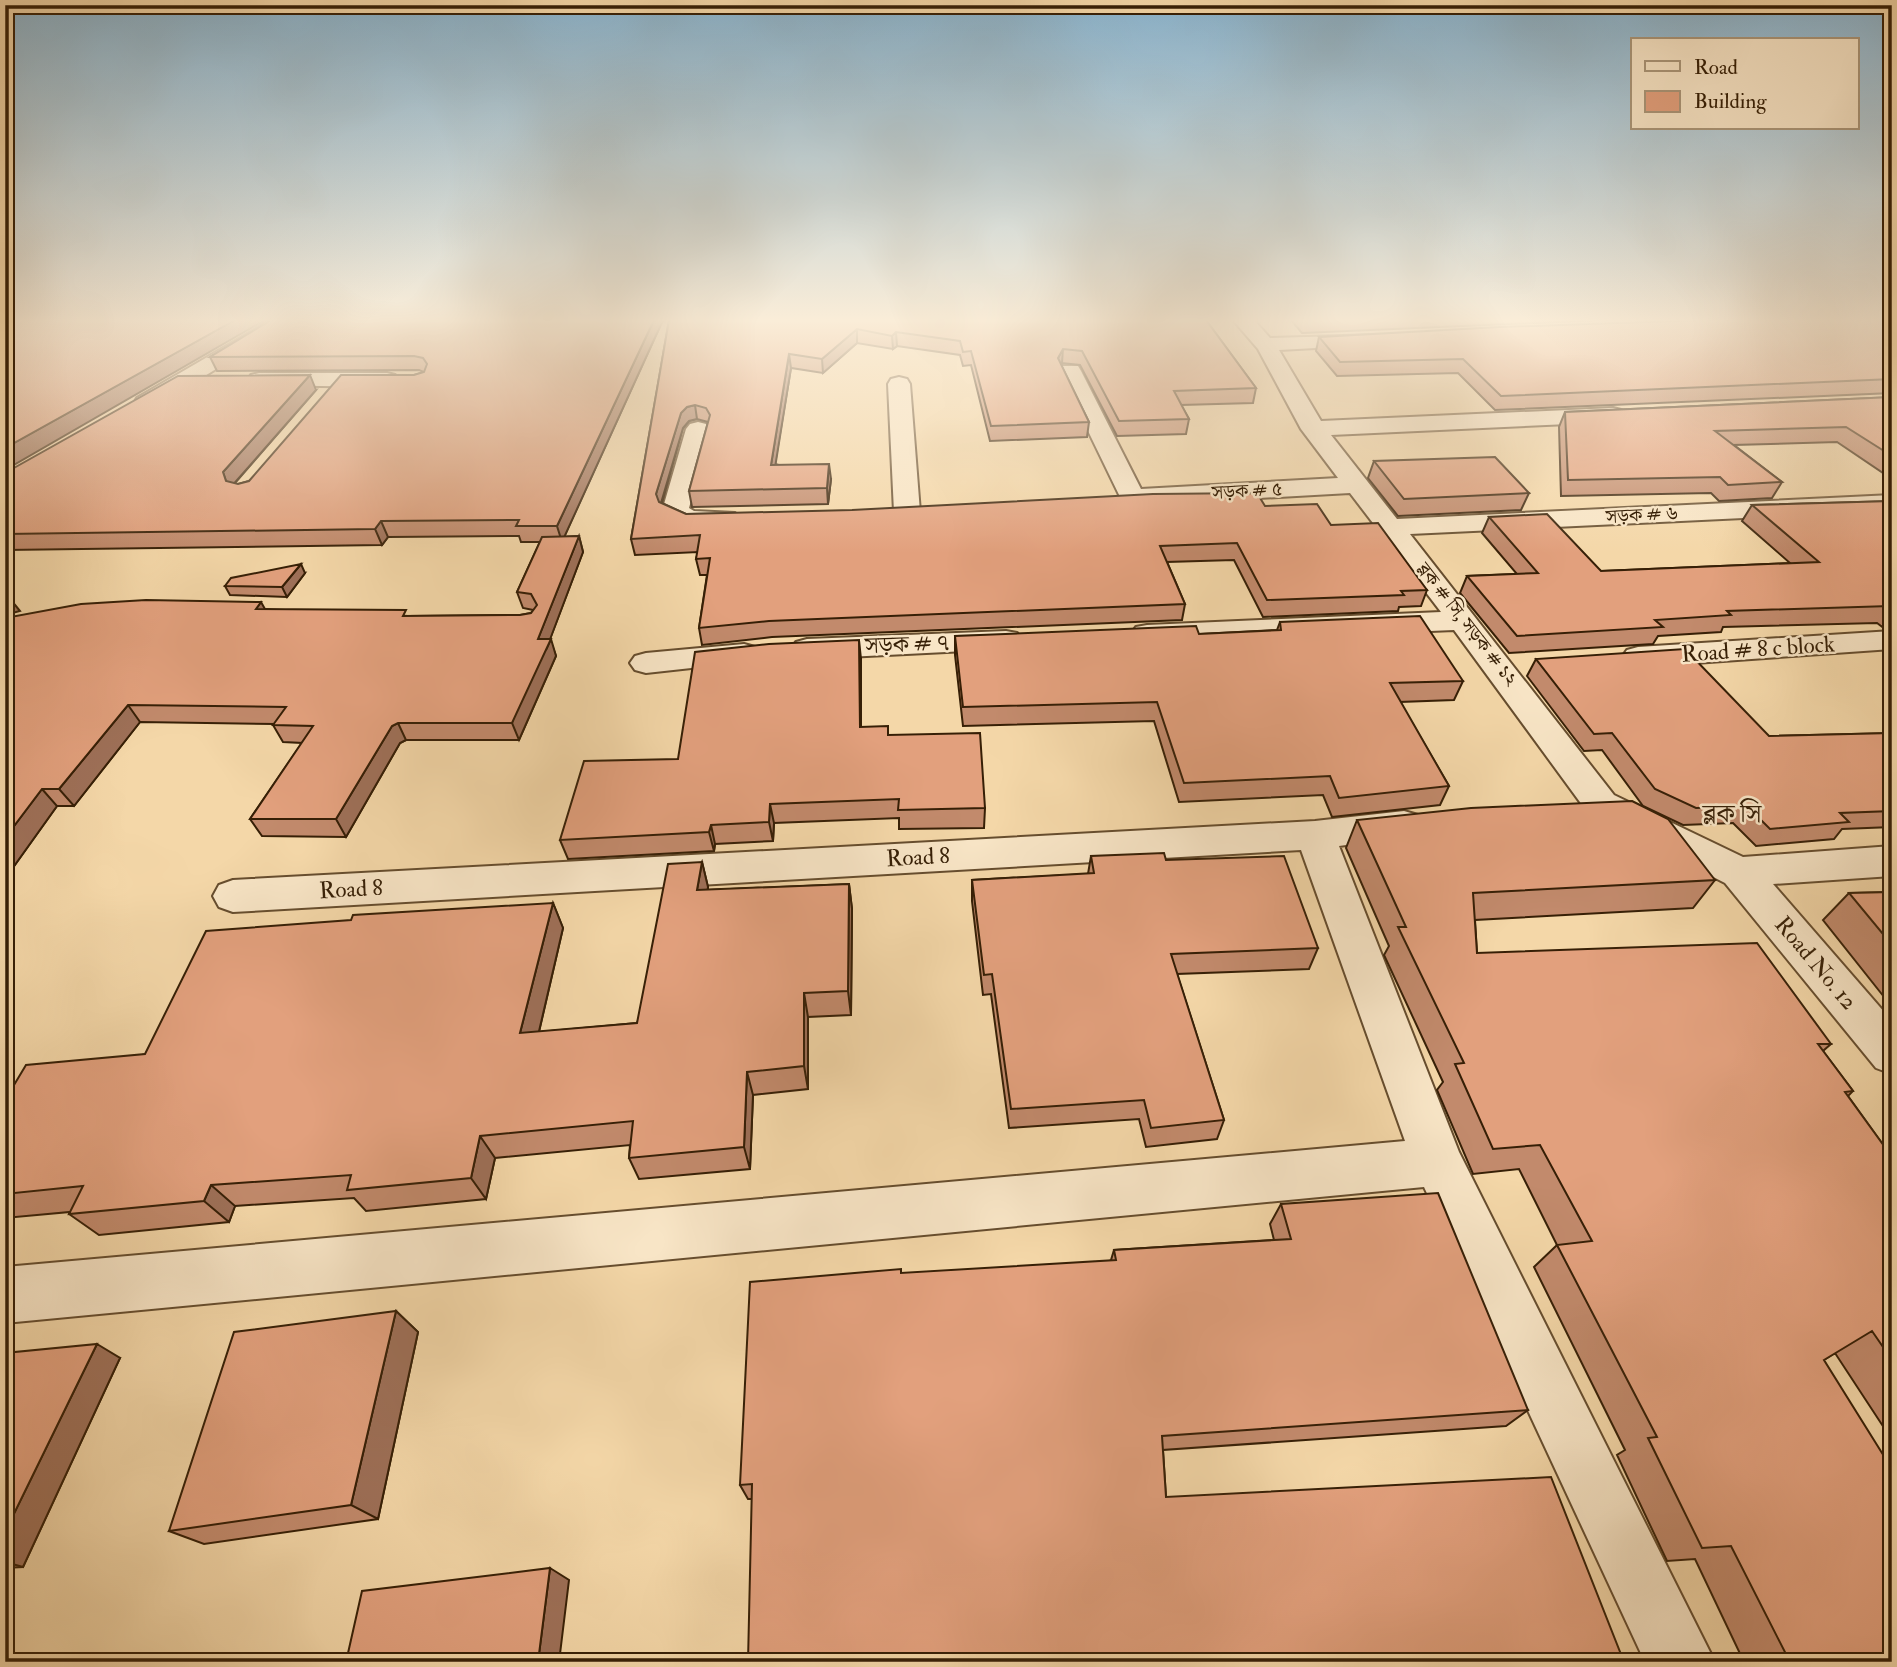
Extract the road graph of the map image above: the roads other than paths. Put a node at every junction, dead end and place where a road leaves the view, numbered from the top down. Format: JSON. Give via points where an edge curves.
{"nodes":[{"id":1,"x":153,"y":398,"type":"edge"},
{"id":2,"x":901,"y":398,"type":"edge"},
{"id":3,"x":1083,"y":398,"type":"edge"},
{"id":4,"x":1295,"y":398,"type":"edge"},
{"id":5,"x":125,"y":414,"type":"edge"},
{"id":6,"x":1630,"y":414,"type":"edge"},
{"id":7,"x":698,"y":429,"type":"dead end"},
{"id":8,"x":1313,"y":429,"type":"junction"},
{"id":9,"x":1356,"y":485,"type":"junction"},
{"id":10,"x":1132,"y":497,"type":"junction"},
{"id":11,"x":1105,"y":499,"type":"edge"},
{"id":12,"x":1892,"y":503,"type":"edge"},
{"id":13,"x":880,"y":513,"type":"edge"},
{"id":14,"x":747,"y":518,"type":"edge"},
{"id":15,"x":1392,"y":527,"type":"junction"},
{"id":16,"x":1463,"y":620,"type":"junction"},
{"id":17,"x":1117,"y":635,"type":"edge"},
{"id":18,"x":1034,"y":639,"type":"edge"},
{"id":19,"x":1892,"y":640,"type":"edge"},
{"id":20,"x":1608,"y":659,"type":"edge"},
{"id":21,"x":646,"y":663,"type":"dead end"},
{"id":22,"x":1540,"y":663,"type":"edge"},
{"id":23,"x":1499,"y":666,"type":"junction"},
{"id":24,"x":1601,"y":804,"type":"junction"},
{"id":25,"x":1560,"y":809,"type":"edge"},
{"id":26,"x":1438,"y":822,"type":"edge"},
{"id":27,"x":1315,"y":835,"type":"junction"},
{"id":28,"x":1892,"y":861,"type":"edge"},
{"id":29,"x":1740,"y":872,"type":"junction"},
{"id":30,"x":233,"y":896,"type":"dead end"},
{"id":31,"x":1892,"y":1054,"type":"edge"},
{"id":32,"x":1438,"y":1163,"type":"junction"},
{"id":33,"x":5,"y":1294,"type":"edge"},
{"id":34,"x":1681,"y":1662,"type":"edge"}],
"edges":[{"from":1,"to":5,"type":"street"},
{"from":2,"to":13,"type":"street","via":[[918,511]]},
{"from":3,"to":10,"type":"street"},
{"from":4,"to":8,"type":"street","name":"ব্লক # সি, সড়ক # ১২"},
{"from":6,"to":8,"type":"street"},
{"from":7,"to":14,"type":"street","via":[[676,511],[689,519]]},
{"from":8,"to":9,"type":"street","name":"ব্লক # সি, সড়ক # ১২"},
{"from":9,"to":10,"type":"street","name":"সড়ক # ৫"},
{"from":9,"to":15,"type":"street","name":"ব্লক # সি, সড়ক # ১২"},
{"from":10,"to":11,"type":"street","name":"সড়ক # ৫"},
{"from":12,"to":15,"type":"street","name":"সড়ক # ৬"},
{"from":15,"to":16,"type":"street","name":"ব্লক # সি, সড়ক # ১২"},
{"from":16,"to":17,"type":"street"},
{"from":16,"to":23,"type":"street","name":"ব্লক # সি, সড়ক # ১২"},
{"from":18,"to":21,"type":"street","name":"সড়ক # ৭","via":[[772,650]]},
{"from":19,"to":20,"type":"street","name":"Road # 8 c block"},
{"from":22,"to":23,"type":"street"},
{"from":23,"to":24,"type":"street","name":"ব্লক # সি, সড়ক # ১২"},
{"from":24,"to":25,"type":"street"},
{"from":24,"to":29,"type":"street","name":"ব্লক # সি, সড়ক # ১২"},
{"from":26,"to":27,"type":"street","name":"Road 8"},
{"from":27,"to":30,"type":"street","name":"Road 8"},
{"from":27,"to":32,"type":"street"},
{"from":28,"to":29,"type":"street"},
{"from":29,"to":31,"type":"street","name":"Road No. 12"},
{"from":32,"to":33,"type":"street"},
{"from":32,"to":34,"type":"street"}]}
